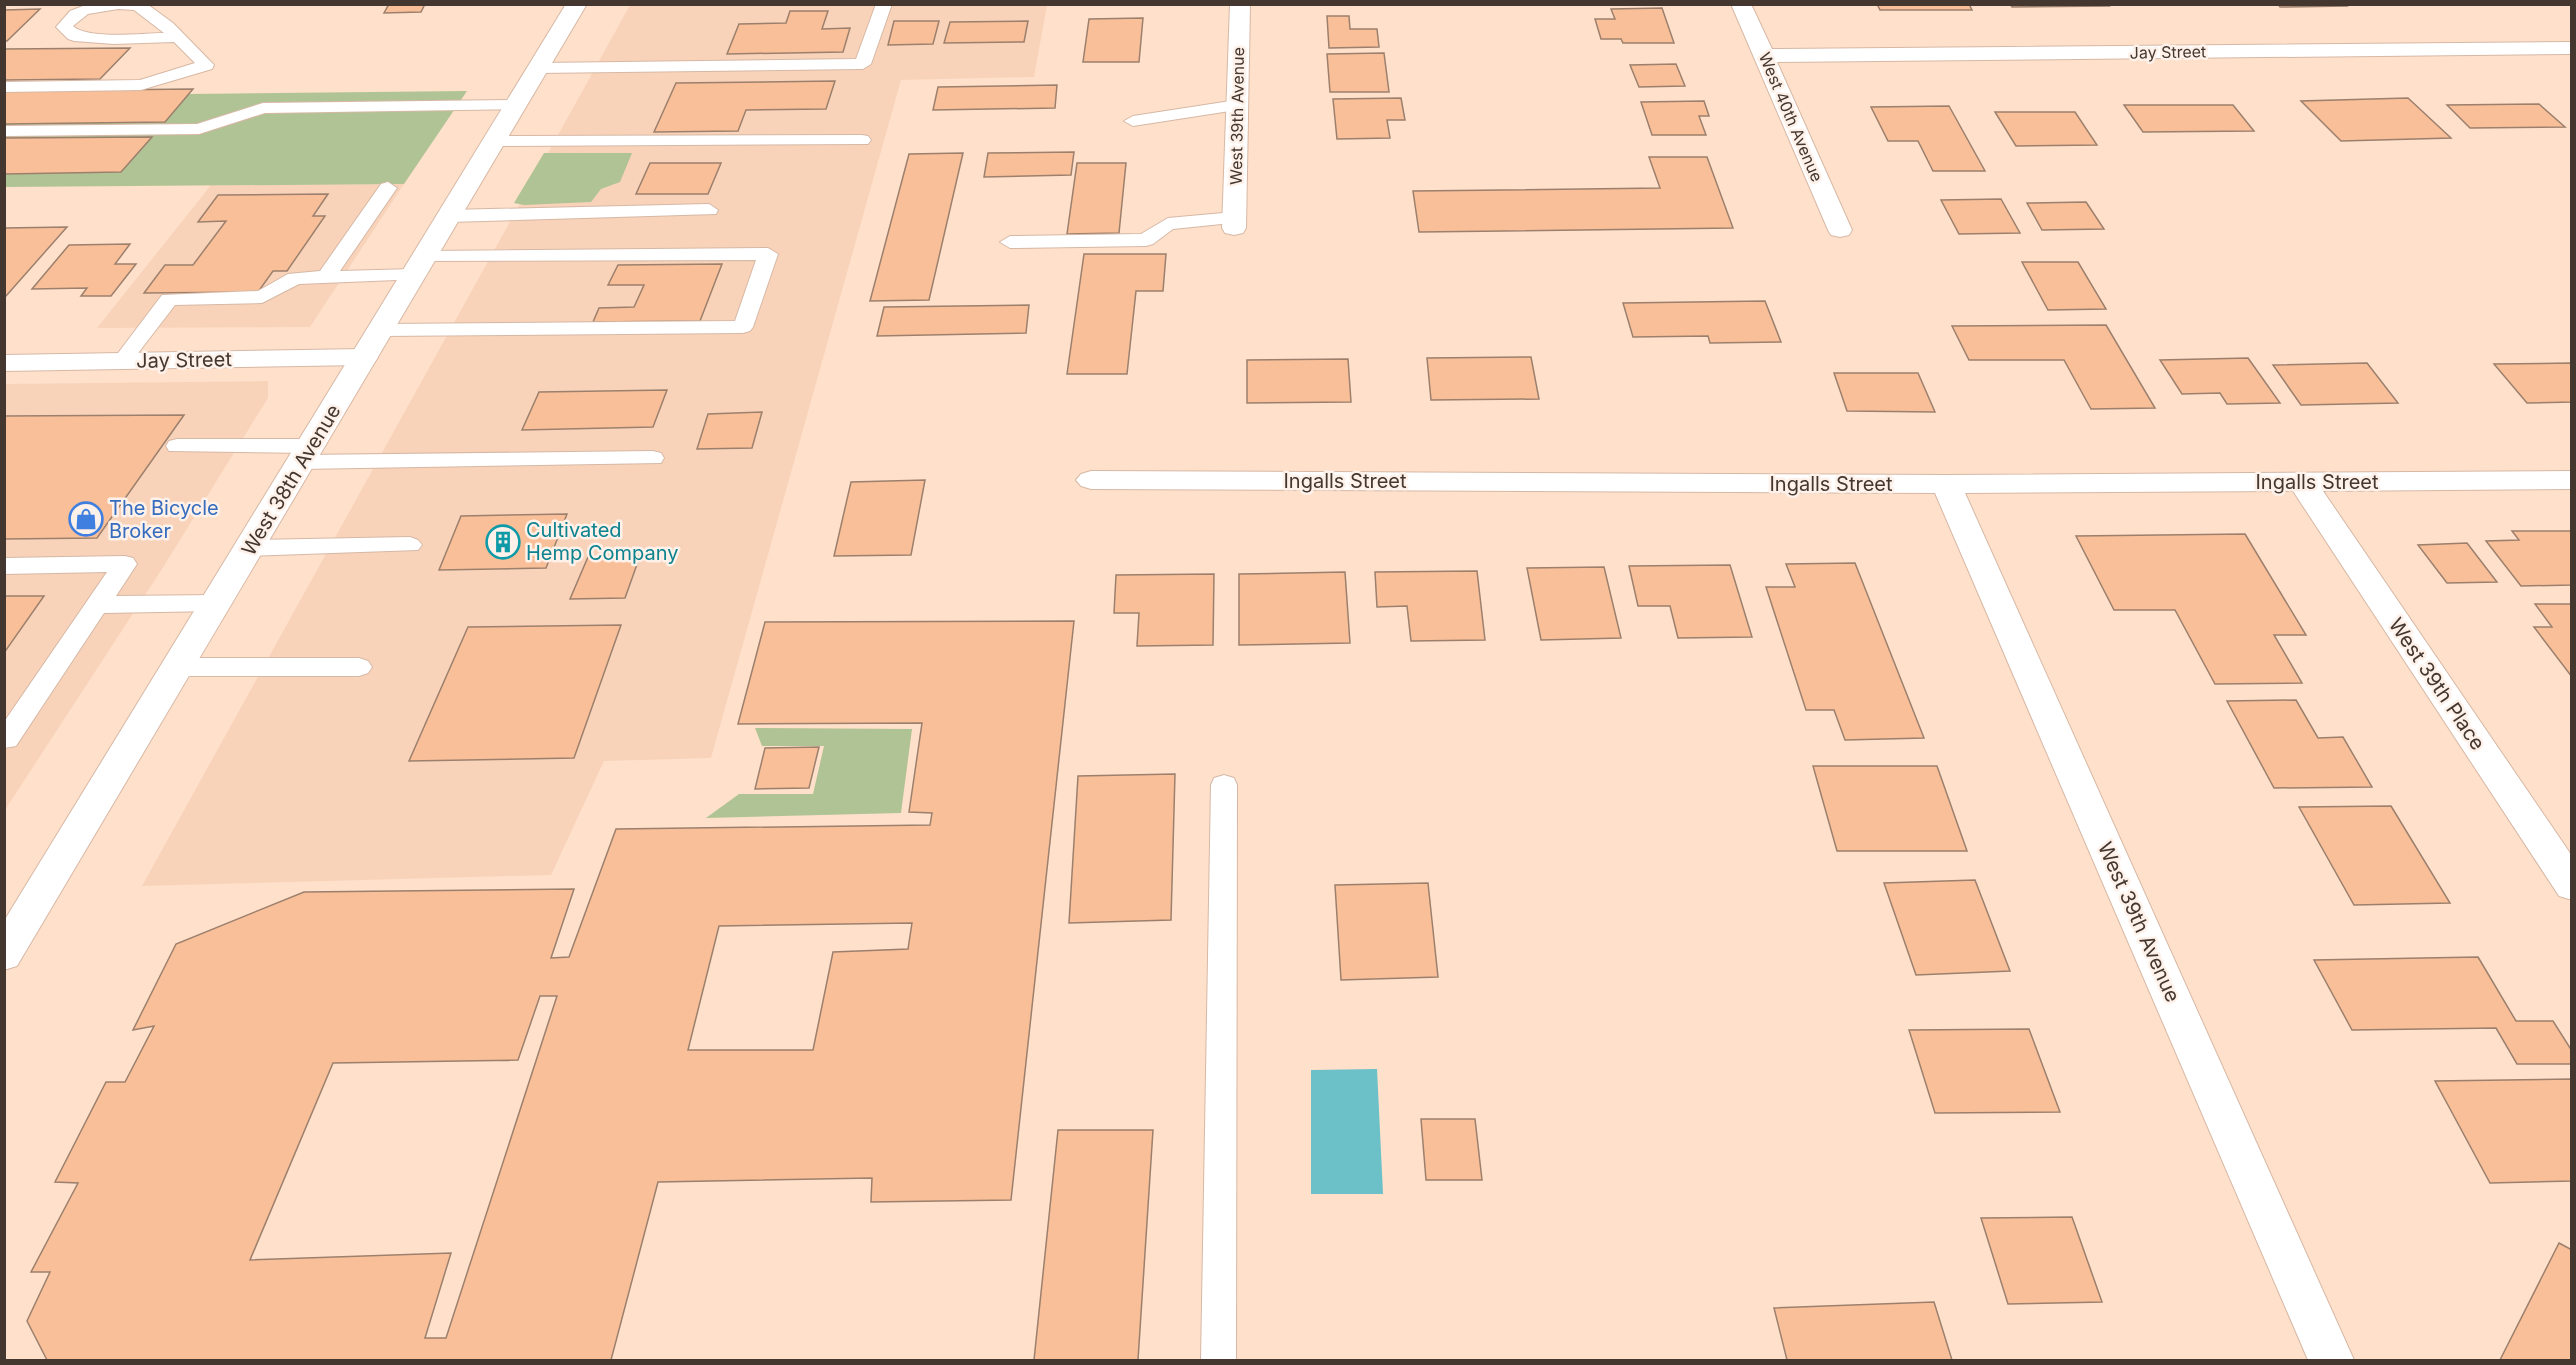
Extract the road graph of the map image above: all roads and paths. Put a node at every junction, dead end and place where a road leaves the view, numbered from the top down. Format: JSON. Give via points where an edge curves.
{"nodes":[{"id":1,"x":577,"y":4,"type":"edge"},
{"id":2,"x":885,"y":4,"type":"edge"},
{"id":3,"x":1240,"y":4,"type":"edge"},
{"id":4,"x":1742,"y":4,"type":"edge"},
{"id":5,"x":178,"y":37,"type":"junction"},
{"id":6,"x":2571,"y":48,"type":"edge"},
{"id":7,"x":1765,"y":56,"type":"junction"},
{"id":8,"x":539,"y":68,"type":"junction"},
{"id":9,"x":4,"y":87,"type":"edge"},
{"id":10,"x":516,"y":105,"type":"junction"},
{"id":11,"x":1237,"y":105,"type":"junction"},
{"id":12,"x":1132,"y":121,"type":"dead end"},
{"id":13,"x":4,"y":131,"type":"edge"},
{"id":14,"x":494,"y":141,"type":"junction"},
{"id":15,"x":862,"y":141,"type":"dead end"},
{"id":16,"x":388,"y":188,"type":"dead end"},
{"id":17,"x":709,"y":210,"type":"dead end"},
{"id":18,"x":450,"y":216,"type":"junction"},
{"id":19,"x":1234,"y":223,"type":"joint"},
{"id":20,"x":1840,"y":230,"type":"dead end"},
{"id":21,"x":1010,"y":242,"type":"dead end"},
{"id":22,"x":419,"y":266,"type":"junction"},
{"id":23,"x":326,"y":277,"type":"junction"},
{"id":24,"x":381,"y":330,"type":"junction"},
{"id":25,"x":364,"y":357,"type":"junction"},
{"id":26,"x":122,"y":361,"type":"junction"},
{"id":27,"x":4,"y":363,"type":"edge"},
{"id":28,"x":177,"y":446,"type":"dead end"},
{"id":29,"x":306,"y":454,"type":"junction"},
{"id":30,"x":653,"y":458,"type":"dead end"},
{"id":31,"x":1090,"y":480,"type":"dead end"},
{"id":32,"x":2571,"y":480,"type":"edge"},
{"id":33,"x":2302,"y":482,"type":"junction"},
{"id":34,"x":1946,"y":484,"type":"junction"},
{"id":35,"x":410,"y":545,"type":"dead end"},
{"id":36,"x":250,"y":548,"type":"junction"},
{"id":37,"x":4,"y":566,"type":"edge"},
{"id":38,"x":217,"y":603,"type":"junction"},
{"id":39,"x":97,"y":605,"type":"junction"},
{"id":40,"x":178,"y":667,"type":"junction"},
{"id":41,"x":359,"y":667,"type":"dead end"},
{"id":42,"x":7,"y":739,"type":"dead end"},
{"id":43,"x":1224,"y":785,"type":"dead end"},
{"id":44,"x":2571,"y":886,"type":"edge"},
{"id":45,"x":4,"y":955,"type":"edge"},
{"id":46,"x":1218,"y":1360,"type":"edge"},
{"id":47,"x":2331,"y":1360,"type":"edge"}],
"edges":[{"from":1,"to":8,"type":"street","name":"West 38th Avenue"},
{"from":2,"to":8,"type":"lane","via":[[863,64]]},
{"from":3,"to":11,"type":"street","name":"West 39th Avenue"},
{"from":4,"to":7,"type":"street","name":"West 40th Avenue"},
{"from":5,"to":5,"type":"lane","via":[[138,6],[94,8],[76,14],[64,27],[74,36]]},
{"from":5,"to":9,"type":"lane","via":[[206,65],[141,85]]},
{"from":6,"to":7,"type":"street","name":"Jay Street"},
{"from":7,"to":20,"type":"street","name":"West 40th Avenue"},
{"from":8,"to":10,"type":"street","name":"West 38th Avenue"},
{"from":10,"to":13,"type":"lane","via":[[263,108],[199,129]]},
{"from":10,"to":14,"type":"street","name":"West 38th Avenue"},
{"from":11,"to":12,"type":"lane"},
{"from":11,"to":19,"type":"street","name":"West 39th Avenue"},
{"from":14,"to":15,"type":"lane"},
{"from":14,"to":18,"type":"street","name":"West 38th Avenue"},
{"from":16,"to":23,"type":"lane"},
{"from":17,"to":18,"type":"lane"},
{"from":18,"to":22,"type":"street","name":"West 38th Avenue"},
{"from":19,"to":21,"type":"lane","via":[[1168,224],[1146,240]]},
{"from":22,"to":23,"type":"lane"},
{"from":22,"to":24,"type":"street","name":"West 38th Avenue"},
{"from":22,"to":24,"type":"lane","via":[[768,254],[743,327]]},
{"from":23,"to":26,"type":"lane","via":[[295,278],[262,297],[169,298]]},
{"from":24,"to":25,"type":"street","name":"West 38th Avenue"},
{"from":25,"to":26,"type":"street","name":"Jay Street"},
{"from":25,"to":29,"type":"street","name":"West 38th Avenue"},
{"from":26,"to":27,"type":"street","name":"Jay Street"},
{"from":28,"to":29,"type":"lane"},
{"from":29,"to":30,"type":"lane"},
{"from":29,"to":36,"type":"street","name":"West 38th Avenue"},
{"from":31,"to":34,"type":"street","name":"Ingalls Street"},
{"from":32,"to":33,"type":"street","name":"Ingalls Street"},
{"from":33,"to":34,"type":"street","name":"Ingalls Street"},
{"from":33,"to":44,"type":"street","name":"West 39th Place"},
{"from":34,"to":47,"type":"street","name":"West 39th Avenue"},
{"from":35,"to":36,"type":"lane"},
{"from":36,"to":38,"type":"street","name":"West 38th Avenue"},
{"from":37,"to":39,"type":"lane","via":[[125,564]]},
{"from":38,"to":39,"type":"lane"},
{"from":38,"to":40,"type":"street","name":"West 38th Avenue"},
{"from":39,"to":42,"type":"lane"},
{"from":40,"to":41,"type":"lane"},
{"from":40,"to":45,"type":"street","name":"West 38th Avenue"},
{"from":43,"to":46,"type":"lane"}]}
